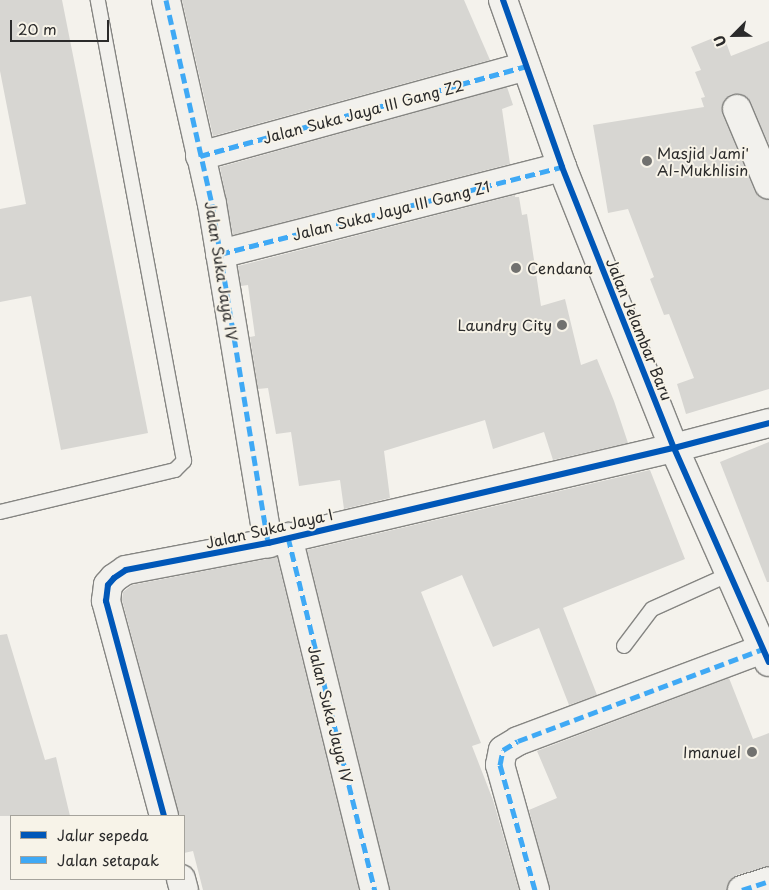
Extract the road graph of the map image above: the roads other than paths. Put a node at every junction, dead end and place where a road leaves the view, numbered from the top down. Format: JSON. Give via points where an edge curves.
{"nodes":[{"id":1,"x":98,"y":0,"type":"edge"},
{"id":2,"x":166,"y":0,"type":"edge"},
{"id":3,"x":503,"y":0,"type":"edge"},
{"id":4,"x":526,"y":66,"type":"junction"},
{"id":5,"x":737,"y":110,"type":"dead end"},
{"id":6,"x":200,"y":156,"type":"junction"},
{"id":7,"x":562,"y":167,"type":"junction"},
{"id":8,"x":769,"y":186,"type":"edge"},
{"id":9,"x":220,"y":254,"type":"junction"},
{"id":10,"x":769,"y":423,"type":"edge"},
{"id":11,"x":674,"y":448,"type":"junction"},
{"id":12,"x":0,"y":512,"type":"edge"},
{"id":13,"x":278,"y":540,"type":"junction"},
{"id":14,"x":730,"y":574,"type":"junction"},
{"id":15,"x":624,"y":646,"type":"dead end"},
{"id":16,"x":766,"y":655,"type":"edge"},
{"id":17,"x":164,"y":815,"type":"edge"},
{"id":18,"x":769,"y":881,"type":"edge"},
{"id":19,"x":375,"y":890,"type":"edge"},
{"id":20,"x":536,"y":890,"type":"edge"},
{"id":21,"x":742,"y":890,"type":"edge"}],
"edges":[{"from":1,"to":12,"type":"lane","via":[[184,461],[175,470]]},
{"from":2,"to":6,"type":"street","name":"Jalan Suka Jaya IV"},
{"from":3,"to":4,"type":"street","name":"Jalan Jelambar Baru"},
{"from":4,"to":6,"type":"street","name":"Jalan Suka Jaya III Gang Z2"},
{"from":4,"to":7,"type":"street","name":"Jalan Jelambar Baru"},
{"from":5,"to":8,"type":"street"},
{"from":6,"to":9,"type":"street","name":"Jalan Suka Jaya IV"},
{"from":7,"to":9,"type":"street","name":"Jalan Suka Jaya III Gang Z1"},
{"from":7,"to":11,"type":"street","name":"Jalan Jelambar Baru"},
{"from":9,"to":13,"type":"street","name":"Jalan Suka Jaya IV"},
{"from":10,"to":11,"type":"street","name":"Jalan Suka Jaya I"},
{"from":11,"to":13,"type":"street","name":"Jalan Suka Jaya I"},
{"from":11,"to":14,"type":"street","name":"Jalan Jelambar Baru"},
{"from":13,"to":17,"type":"street","name":"Jalan Suka Jaya I","via":[[126,570],[108,585],[106,601]]},
{"from":13,"to":19,"type":"street","name":"Jalan Suka Jaya IV"},
{"from":14,"to":15,"type":"lane","via":[[652,609]]},
{"from":14,"to":16,"type":"street","name":"Jalan Jelambar Baru"},
{"from":16,"to":20,"type":"street","via":[[518,741],[503,750],[500,765]]},
{"from":18,"to":21,"type":"street"}]}
